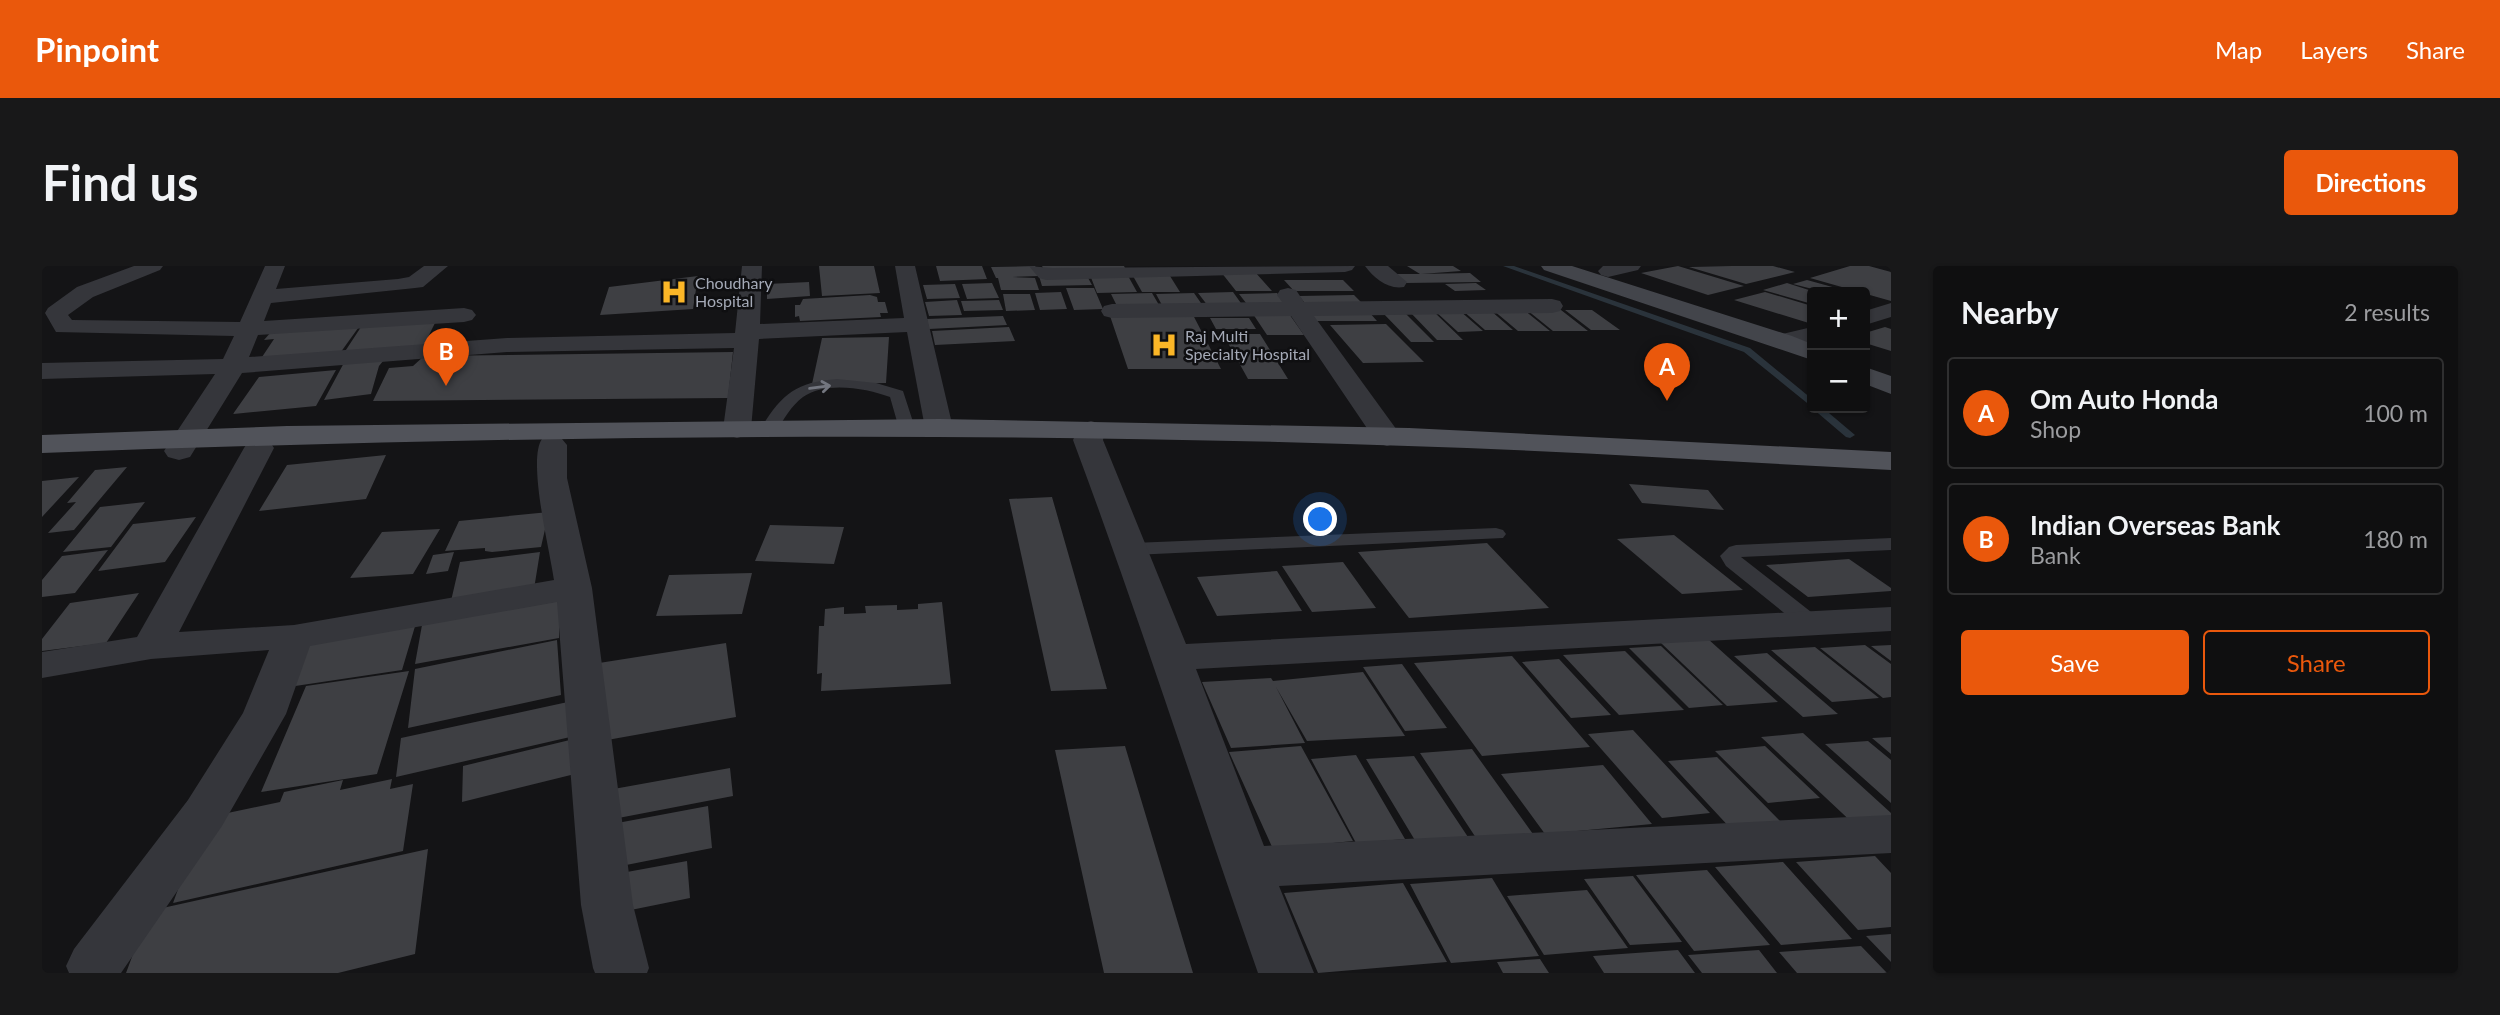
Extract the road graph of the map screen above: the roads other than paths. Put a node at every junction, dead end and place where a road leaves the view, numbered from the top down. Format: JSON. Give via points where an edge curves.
{"nodes":[{"id":1,"x":153,"y":266,"type":"edge"},
{"id":2,"x":275,"y":266,"type":"edge"},
{"id":3,"x":438,"y":266,"type":"edge"},
{"id":4,"x":752,"y":266,"type":"edge"},
{"id":5,"x":905,"y":266,"type":"edge"},
{"id":6,"x":1039,"y":266,"type":"edge"},
{"id":7,"x":1345,"y":266,"type":"edge"},
{"id":8,"x":1376,"y":266,"type":"edge"},
{"id":9,"x":1550,"y":266,"type":"edge"},
{"id":10,"x":1631,"y":266,"type":"edge"},
{"id":11,"x":1266,"y":267,"type":"edge"},
{"id":12,"x":1599,"y":269,"type":"edge"},
{"id":13,"x":1396,"y":282,"type":"dead end"},
{"id":14,"x":262,"y":297,"type":"junction"},
{"id":15,"x":1552,"y":306,"type":"dead end"},
{"id":16,"x":1299,"y":310,"type":"junction"},
{"id":17,"x":1891,"y":310,"type":"edge"},
{"id":18,"x":1112,"y":311,"type":"dead end"},
{"id":19,"x":464,"y":315,"type":"dead end"},
{"id":20,"x":1870,"y":316,"type":"edge"},
{"id":21,"x":917,"y":326,"type":"junction"},
{"id":22,"x":248,"y":329,"type":"junction"},
{"id":23,"x":747,"y":336,"type":"junction"},
{"id":24,"x":1807,"y":337,"type":"edge"},
{"id":25,"x":1807,"y":339,"type":"edge"},
{"id":26,"x":1783,"y":341,"type":"joint"},
{"id":27,"x":1870,"y":354,"type":"edge"},
{"id":28,"x":1891,"y":361,"type":"edge"},
{"id":29,"x":233,"y":366,"type":"junction"},
{"id":30,"x":42,"y":371,"type":"edge"},
{"id":31,"x":1870,"y":377,"type":"edge"},
{"id":32,"x":1891,"y":386,"type":"edge"},
{"id":33,"x":770,"y":428,"type":"junction"},
{"id":34,"x":906,"y":428,"type":"junction"},
{"id":35,"x":939,"y":428,"type":"junction"},
{"id":36,"x":737,"y":429,"type":"junction"},
{"id":37,"x":1090,"y":435,"type":"junction"},
{"id":38,"x":1387,"y":437,"type":"junction"},
{"id":39,"x":42,"y":443,"type":"edge"},
{"id":40,"x":183,"y":444,"type":"junction"},
{"id":41,"x":552,"y":445,"type":"junction"},
{"id":42,"x":259,"y":448,"type":"junction"},
{"id":43,"x":42,"y":457,"type":"edge"},
{"id":44,"x":1891,"y":461,"type":"edge"},
{"id":45,"x":1891,"y":471,"type":"edge"},
{"id":46,"x":1496,"y":534,"type":"dead end"},
{"id":47,"x":1891,"y":544,"type":"edge"},
{"id":48,"x":1133,"y":549,"type":"junction"},
{"id":49,"x":574,"y":587,"type":"junction"},
{"id":50,"x":1891,"y":619,"type":"edge"},
{"id":51,"x":1812,"y":624,"type":"junction"},
{"id":52,"x":293,"y":637,"type":"junction"},
{"id":53,"x":151,"y":647,"type":"junction"},
{"id":54,"x":1171,"y":658,"type":"junction"},
{"id":55,"x":42,"y":665,"type":"edge"},
{"id":56,"x":1887,"y":838,"type":"edge"},
{"id":57,"x":1245,"y":867,"type":"junction"},
{"id":58,"x":621,"y":968,"type":"dead end"},
{"id":59,"x":82,"y":971,"type":"edge"},
{"id":60,"x":1286,"y":973,"type":"edge"}],
"edges":[{"from":1,"to":22,"type":"street","via":[[85,292],[56,313],[65,327]]},
{"from":2,"to":14,"type":"street"},
{"from":3,"to":14,"type":"street","via":[[415,282],[398,285]]},
{"from":4,"to":23,"type":"street"},
{"from":5,"to":21,"type":"street"},
{"from":6,"to":11,"type":"street","via":[[1046,274]]},
{"from":7,"to":11,"type":"street"},
{"from":8,"to":13,"type":"street"},
{"from":9,"to":26,"type":"main road"},
{"from":10,"to":12,"type":"street"},
{"from":11,"to":16,"type":"street"},
{"from":12,"to":24,"type":"main road"},
{"from":14,"to":22,"type":"street"},
{"from":15,"to":16,"type":"street"},
{"from":16,"to":18,"type":"street"},
{"from":16,"to":38,"type":"street"},
{"from":17,"to":20,"type":"street"},
{"from":19,"to":22,"type":"street"},
{"from":21,"to":23,"type":"street"},
{"from":21,"to":35,"type":"street"},
{"from":22,"to":29,"type":"street"},
{"from":23,"to":29,"type":"street","via":[[507,345]]},
{"from":23,"to":36,"type":"street"},
{"from":25,"to":26,"type":"street"},
{"from":27,"to":28,"type":"main road"},
{"from":29,"to":30,"type":"street"},
{"from":29,"to":40,"type":"street"},
{"from":31,"to":32,"type":"main road"},
{"from":33,"to":34,"type":"main road"},
{"from":33,"to":34,"type":"lane","one_way":true,"via":[[779,412],[803,390],[858,385],[897,394]]},
{"from":33,"to":36,"type":"main road"},
{"from":34,"to":35,"type":"main road"},
{"from":35,"to":37,"type":"main road"},
{"from":36,"to":40,"type":"main road"},
{"from":37,"to":38,"type":"main road"},
{"from":37,"to":41,"type":"main road","via":[[933,444]]},
{"from":37,"to":45,"type":"main road"},
{"from":37,"to":48,"type":"street"},
{"from":38,"to":44,"type":"main road"},
{"from":39,"to":40,"type":"main road"},
{"from":40,"to":42,"type":"main road"},
{"from":40,"to":43,"type":"main road"},
{"from":41,"to":42,"type":"main road"},
{"from":41,"to":49,"type":"street","via":[[551,478]]},
{"from":42,"to":53,"type":"street"},
{"from":46,"to":48,"type":"lane"},
{"from":47,"to":51,"type":"lane","via":[[1736,551],[1730,556]]},
{"from":48,"to":54,"type":"street"},
{"from":49,"to":52,"type":"street"},
{"from":49,"to":58,"type":"street","via":[[607,905]]},
{"from":50,"to":51,"type":"street"},
{"from":51,"to":54,"type":"street"},
{"from":52,"to":53,"type":"street"},
{"from":52,"to":59,"type":"street","via":[[264,714],[205,813]]},
{"from":53,"to":55,"type":"street"},
{"from":54,"to":57,"type":"street"},
{"from":56,"to":57,"type":"street"},
{"from":57,"to":60,"type":"street"}]}
